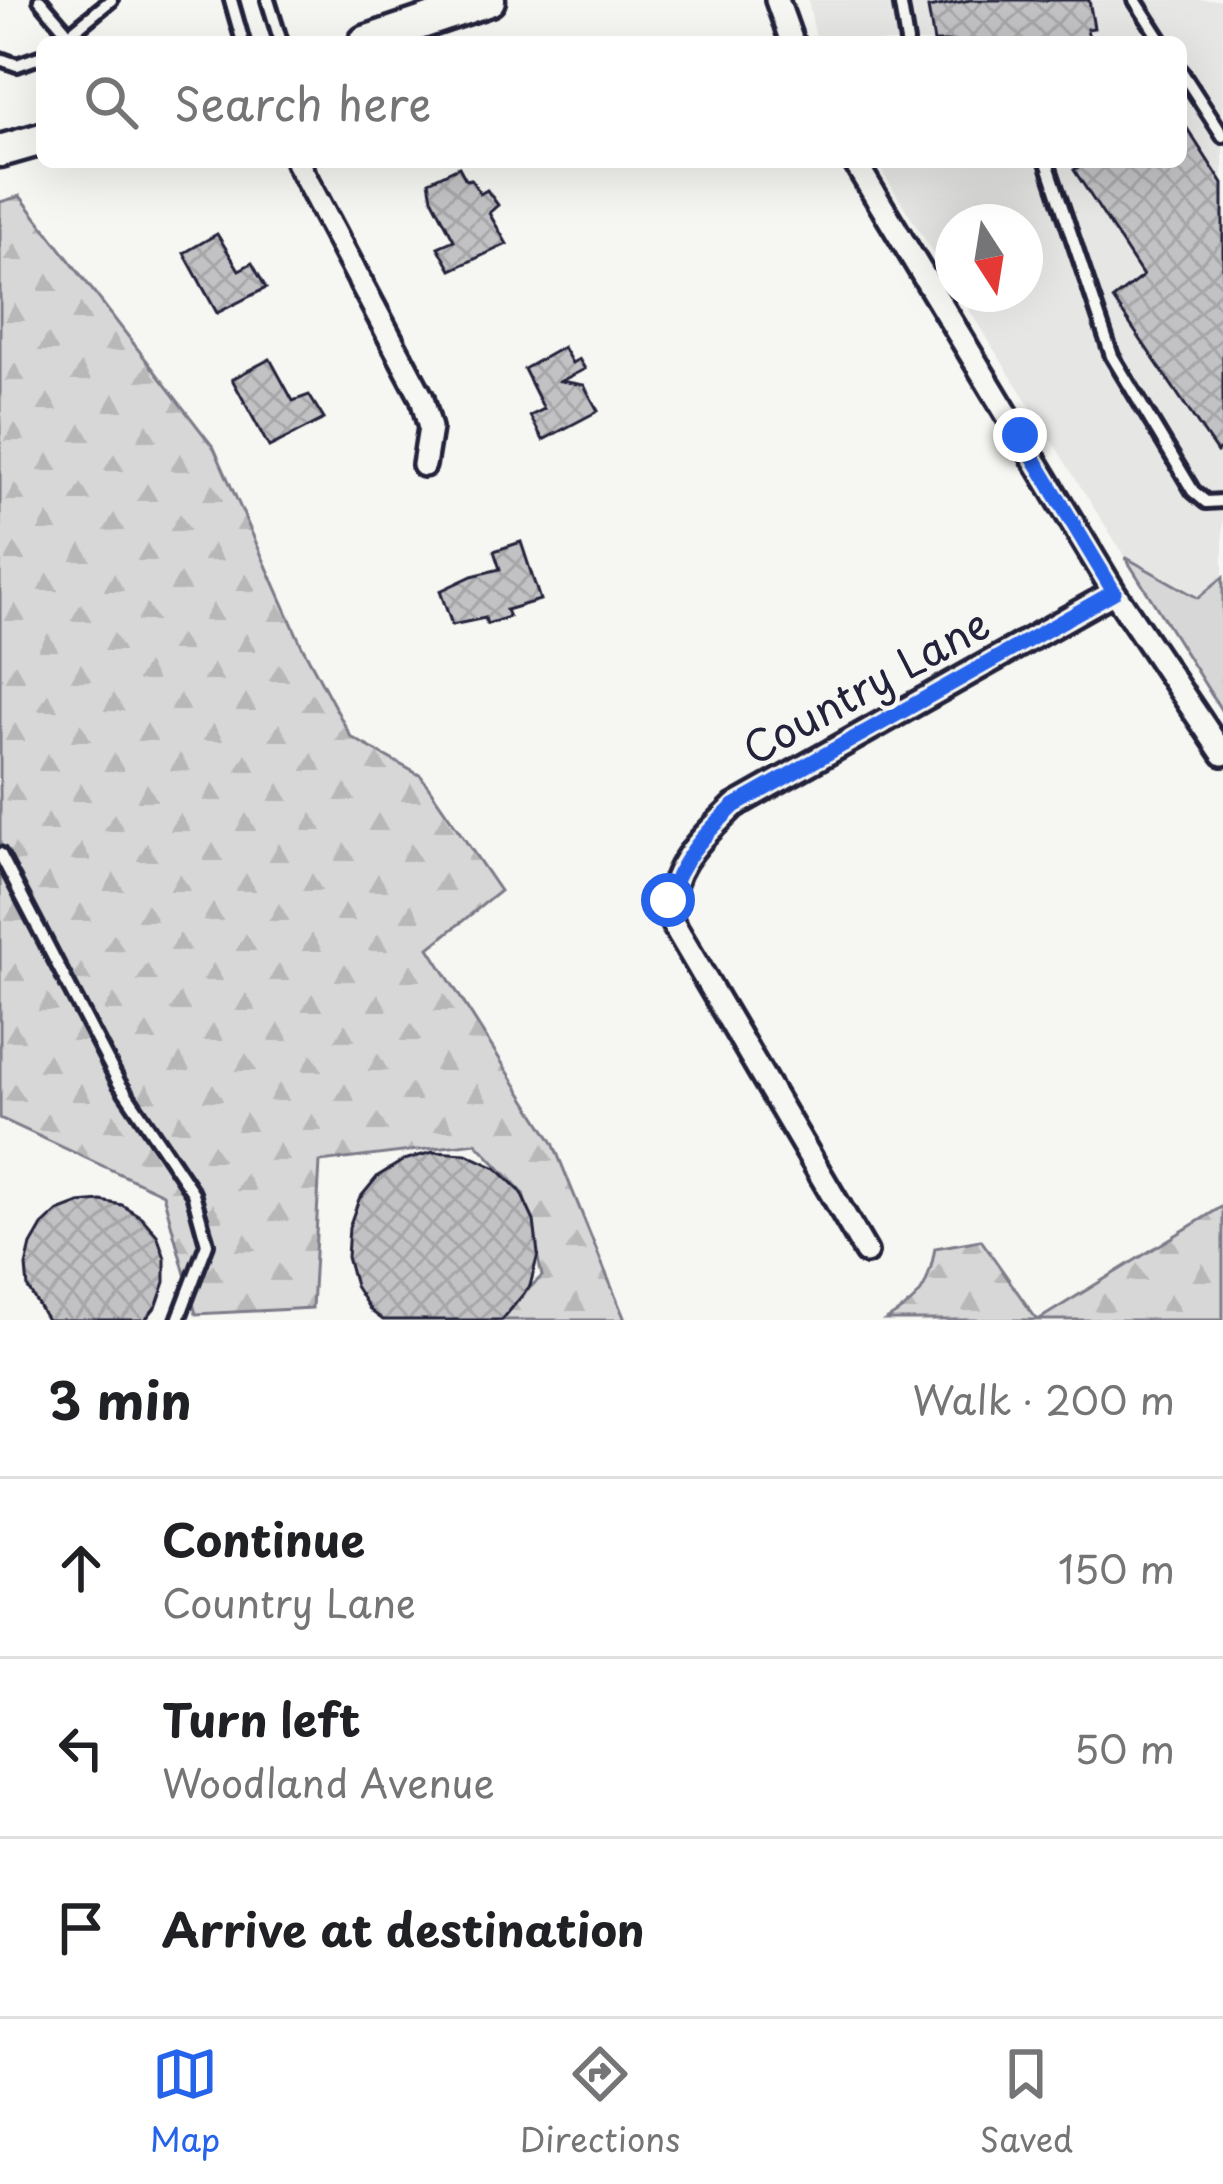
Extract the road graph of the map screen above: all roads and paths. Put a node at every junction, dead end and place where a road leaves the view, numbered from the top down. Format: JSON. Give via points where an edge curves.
{"nodes":[{"id":1,"x":40,"y":0,"type":"edge"},
{"id":2,"x":111,"y":0,"type":"edge"},
{"id":3,"x":231,"y":0,"type":"edge"},
{"id":4,"x":268,"y":0,"type":"edge"},
{"id":5,"x":489,"y":0,"type":"edge"},
{"id":6,"x":777,"y":0,"type":"edge"},
{"id":7,"x":900,"y":0,"type":"edge"},
{"id":8,"x":1135,"y":0,"type":"edge"},
{"id":9,"x":63,"y":36,"type":"edge"},
{"id":10,"x":66,"y":36,"type":"edge"},
{"id":11,"x":241,"y":36,"type":"edge"},
{"id":12,"x":279,"y":36,"type":"edge"},
{"id":13,"x":383,"y":36,"type":"edge"},
{"id":14,"x":789,"y":36,"type":"edge"},
{"id":15,"x":907,"y":36,"type":"edge"},
{"id":16,"x":1158,"y":36,"type":"edge"},
{"id":17,"x":36,"y":58,"type":"edge"},
{"id":18,"x":0,"y":59,"type":"edge"},
{"id":19,"x":1187,"y":83,"type":"edge"},
{"id":20,"x":1221,"y":130,"type":"edge"},
{"id":21,"x":36,"y":141,"type":"edge"},
{"id":22,"x":0,"y":151,"type":"edge"},
{"id":23,"x":300,"y":168,"type":"edge"},
{"id":24,"x":859,"y":168,"type":"edge"},
{"id":25,"x":1049,"y":168,"type":"edge"},
{"id":26,"x":424,"y":465,"type":"dead end"},
{"id":27,"x":1223,"y":501,"type":"edge"},
{"id":28,"x":1114,"y":592,"type":"junction"},
{"id":29,"x":1223,"y":754,"type":"edge"},
{"id":30,"x":0,"y":854,"type":"edge"},
{"id":31,"x":866,"y":1252,"type":"dead end"},
{"id":32,"x":178,"y":1320,"type":"edge"}],
"edges":[{"from":1,"to":9,"type":"lane"},
{"from":2,"to":10,"type":"lane"},
{"from":3,"to":11,"type":"lane"},
{"from":4,"to":12,"type":"lane"},
{"from":5,"to":13,"type":"main road"},
{"from":6,"to":14,"type":"street"},
{"from":7,"to":15,"type":"lane"},
{"from":8,"to":16,"type":"lane"},
{"from":17,"to":18,"type":"lane","via":[[17,65]]},
{"from":19,"to":20,"type":"lane"},
{"from":21,"to":22,"type":"main road"},
{"from":23,"to":26,"type":"street","via":[[422,398],[430,428]]},
{"from":24,"to":28,"type":"street"},
{"from":25,"to":27,"type":"lane","via":[[1112,356],[1193,491],[1206,502]]},
{"from":28,"to":29,"type":"street"},
{"from":28,"to":31,"type":"street","name":"Country Lane","via":[[734,806],[674,878],[672,922]]},
{"from":30,"to":32,"type":"lane","via":[[119,1083],[193,1193],[206,1244]]}]}
